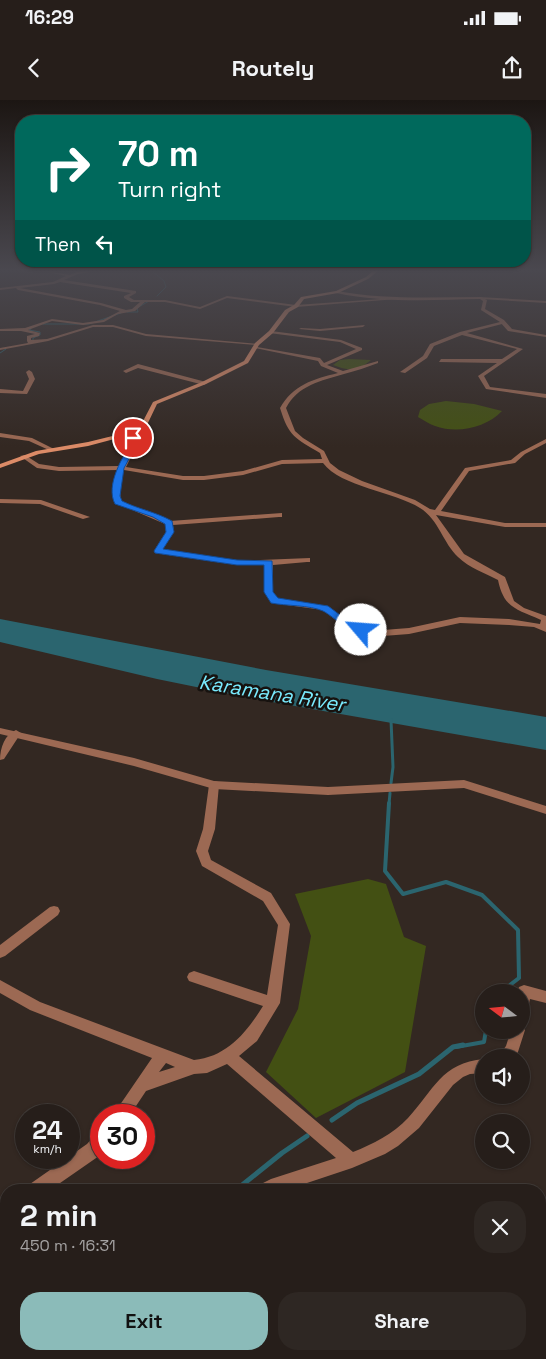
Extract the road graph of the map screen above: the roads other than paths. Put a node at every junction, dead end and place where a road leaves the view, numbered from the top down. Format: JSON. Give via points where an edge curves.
{"nodes":[{"id":1,"x":23,"y":330,"type":"edge"},
{"id":2,"x":77,"y":330,"type":"edge"},
{"id":3,"x":127,"y":330,"type":"edge"},
{"id":4,"x":271,"y":330,"type":"edge"},
{"id":5,"x":276,"y":330,"type":"edge"},
{"id":6,"x":308,"y":330,"type":"edge"},
{"id":7,"x":323,"y":330,"type":"edge"},
{"id":8,"x":474,"y":330,"type":"edge"},
{"id":9,"x":510,"y":330,"type":"edge"},
{"id":10,"x":462,"y":333,"type":"junction"},
{"id":11,"x":546,"y":336,"type":"edge"},
{"id":12,"x":34,"y":342,"type":"junction"},
{"id":13,"x":14,"y":344,"type":"dead end"},
{"id":14,"x":257,"y":346,"type":"junction"},
{"id":15,"x":0,"y":349,"type":"edge"},
{"id":16,"x":441,"y":361,"type":"dead end"},
{"id":17,"x":504,"y":361,"type":"junction"},
{"id":18,"x":376,"y":362,"type":"dead end"},
{"id":19,"x":323,"y":366,"type":"junction"},
{"id":20,"x":126,"y":371,"type":"dead end"},
{"id":21,"x":29,"y":372,"type":"dead end"},
{"id":22,"x":403,"y":372,"type":"dead end"},
{"id":23,"x":342,"y":373,"type":"junction"},
{"id":24,"x":204,"y":383,"type":"junction"},
{"id":25,"x":0,"y":391,"type":"edge"},
{"id":26,"x":546,"y":396,"type":"edge"},
{"id":27,"x":0,"y":435,"type":"edge"},
{"id":28,"x":118,"y":436,"type":"junction"},
{"id":29,"x":546,"y":441,"type":"edge"},
{"id":30,"x":51,"y":449,"type":"junction"},
{"id":31,"x":23,"y":456,"type":"junction"},
{"id":32,"x":325,"y":461,"type":"junction"},
{"id":33,"x":0,"y":466,"type":"edge"},
{"id":34,"x":121,"y":468,"type":"junction"},
{"id":35,"x":0,"y":501,"type":"edge"},
{"id":36,"x":426,"y":509,"type":"junction"},
{"id":37,"x":436,"y":513,"type":"junction"},
{"id":38,"x":279,"y":515,"type":"dead end"},
{"id":39,"x":86,"y":518,"type":"dead end"},
{"id":40,"x":169,"y":523,"type":"junction"},
{"id":41,"x":546,"y":525,"type":"edge"},
{"id":42,"x":307,"y":560,"type":"dead end"},
{"id":43,"x":269,"y":562,"type":"junction"},
{"id":44,"x":545,"y":629,"type":"edge"},
{"id":45,"x":0,"y":731,"type":"edge"},
{"id":46,"x":16,"y":733,"type":"junction"},
{"id":47,"x":0,"y":756,"type":"edge"},
{"id":48,"x":214,"y":785,"type":"junction"},
{"id":49,"x":546,"y":810,"type":"edge"},
{"id":50,"x":54,"y":911,"type":"dead end"},
{"id":51,"x":0,"y":952,"type":"edge"},
{"id":52,"x":194,"y":978,"type":"dead end"},
{"id":53,"x":0,"y":986,"type":"edge"},
{"id":54,"x":530,"y":993,"type":"edge"},
{"id":55,"x":546,"y":997,"type":"edge"},
{"id":56,"x":273,"y":1003,"type":"junction"},
{"id":57,"x":162,"y":1056,"type":"junction"},
{"id":58,"x":228,"y":1056,"type":"junction"},
{"id":59,"x":475,"y":1066,"type":"edge"},
{"id":60,"x":194,"y":1067,"type":"junction"},
{"id":61,"x":143,"y":1085,"type":"junction"},
{"id":62,"x":129,"y":1104,"type":"edge"},
{"id":63,"x":90,"y":1151,"type":"edge"},
{"id":64,"x":350,"y":1160,"type":"junction"},
{"id":65,"x":44,"y":1184,"type":"edge"},
{"id":66,"x":284,"y":1184,"type":"edge"}],
"edges":[{"from":1,"to":12,"type":"street","via":[[38,333],[30,337]]},
{"from":2,"to":12,"type":"street"},
{"from":3,"to":14,"type":"street","via":[[146,335]]},
{"from":4,"to":14,"type":"main road"},
{"from":5,"to":19,"type":"street","via":[[341,341],[360,349]]},
{"from":6,"to":7,"type":"street"},
{"from":8,"to":10,"type":"street"},
{"from":9,"to":11,"type":"street"},
{"from":10,"to":17,"type":"street","via":[[521,350]]},
{"from":10,"to":22,"type":"street","via":[[432,346],[425,357]]},
{"from":12,"to":15,"type":"street"},
{"from":13,"to":15,"type":"street"},
{"from":14,"to":19,"type":"street","via":[[320,360]]},
{"from":14,"to":24,"type":"main road","via":[[246,362]]},
{"from":16,"to":17,"type":"street"},
{"from":17,"to":26,"type":"street","via":[[481,376],[488,388]]},
{"from":18,"to":23,"type":"street"},
{"from":19,"to":23,"type":"street"},
{"from":20,"to":24,"type":"street","via":[[138,366]]},
{"from":21,"to":25,"type":"street","via":[[32,380],[25,393]]},
{"from":23,"to":32,"type":"street","via":[[298,388],[283,408],[293,434],[322,452]]},
{"from":24,"to":28,"type":"main road","via":[[155,403],[144,426]]},
{"from":27,"to":30,"type":"street","via":[[30,439]]},
{"from":28,"to":30,"type":"main road"},
{"from":28,"to":34,"type":"street","via":[[137,439]]},
{"from":29,"to":37,"type":"street","via":[[513,462],[466,469]]},
{"from":30,"to":31,"type":"main road"},
{"from":31,"to":33,"type":"main road"},
{"from":31,"to":34,"type":"street","via":[[37,466]]},
{"from":32,"to":34,"type":"street","via":[[282,462],[244,473],[204,478],[183,478]]},
{"from":32,"to":36,"type":"street","via":[[344,475]]},
{"from":34,"to":40,"type":"street","via":[[116,496],[118,502]]},
{"from":35,"to":39,"type":"street","via":[[41,502]]},
{"from":36,"to":37,"type":"street"},
{"from":36,"to":44,"type":"street","via":[[461,555],[502,579],[504,594],[514,607],[545,619]]},
{"from":37,"to":41,"type":"street","via":[[505,525]]},
{"from":38,"to":40,"type":"street"},
{"from":40,"to":43,"type":"street","via":[[170,532],[158,551],[237,563]]},
{"from":42,"to":43,"type":"street"},
{"from":43,"to":44,"type":"street","via":[[269,592],[275,601],[325,608],[361,630],[408,632],[460,620],[509,622]]},
{"from":45,"to":46,"type":"street"},
{"from":46,"to":47,"type":"street"},
{"from":46,"to":48,"type":"street"},
{"from":48,"to":49,"type":"street","via":[[328,792],[464,784]]},
{"from":48,"to":56,"type":"street","via":[[209,829],[202,851],[206,863],[267,897],[284,924]]},
{"from":50,"to":51,"type":"street"},
{"from":52,"to":56,"type":"street"},
{"from":53,"to":57,"type":"street","via":[[35,1006]]},
{"from":54,"to":55,"type":"street"},
{"from":56,"to":58,"type":"street","via":[[252,1036]]},
{"from":57,"to":60,"type":"street"},
{"from":57,"to":61,"type":"street"},
{"from":58,"to":60,"type":"street","via":[[207,1066]]},
{"from":58,"to":64,"type":"street"},
{"from":59,"to":64,"type":"street","via":[[445,1081],[406,1131],[380,1150]]},
{"from":60,"to":61,"type":"street"},
{"from":61,"to":62,"type":"street"},
{"from":63,"to":65,"type":"street"},
{"from":64,"to":66,"type":"street"}]}
